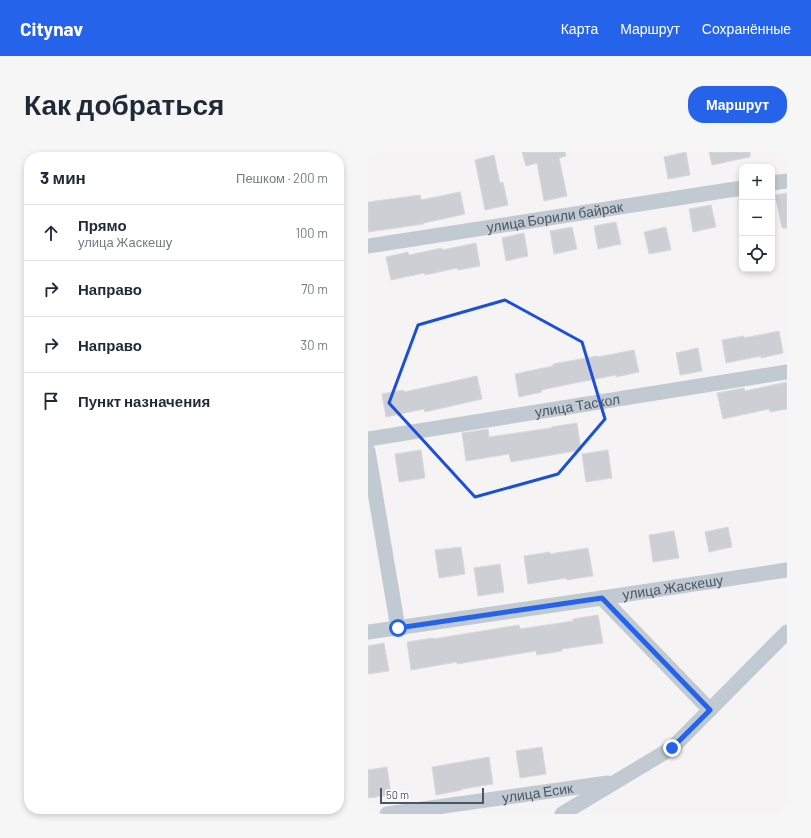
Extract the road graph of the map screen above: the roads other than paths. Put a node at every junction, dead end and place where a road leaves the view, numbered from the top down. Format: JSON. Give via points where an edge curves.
{"nodes":[{"id":1,"x":787,"y":181,"type":"edge"},
{"id":2,"x":775,"y":183,"type":"edge"},
{"id":3,"x":739,"y":188,"type":"edge"},
{"id":4,"x":368,"y":246,"type":"edge"},
{"id":5,"x":787,"y":372,"type":"edge"},
{"id":6,"x":368,"y":439,"type":"edge"},
{"id":7,"x":368,"y":451,"type":"edge"},
{"id":8,"x":787,"y":570,"type":"edge"},
{"id":9,"x":602,"y":598,"type":"junction"},
{"id":10,"x":398,"y":628,"type":"junction"},
{"id":11,"x":368,"y":632,"type":"edge"},
{"id":12,"x":787,"y":632,"type":"edge"},
{"id":13,"x":710,"y":710,"type":"junction"},
{"id":14,"x":616,"y":782,"type":"junction"},
{"id":15,"x":388,"y":814,"type":"edge"},
{"id":16,"x":562,"y":814,"type":"edge"}],
"edges":[{"from":1,"to":2,"type":"street"},
{"from":3,"to":4,"type":"street","name":"улица Борили байрак"},
{"from":5,"to":6,"type":"street","name":"улица Таскол"},
{"from":7,"to":10,"type":"street"},
{"from":8,"to":9,"type":"street","name":"улица Жаскешу"},
{"from":9,"to":10,"type":"street","name":"улица Жаскешу"},
{"from":9,"to":13,"type":"street"},
{"from":10,"to":11,"type":"street","name":"улица Жаскешу"},
{"from":12,"to":13,"type":"street"},
{"from":13,"to":14,"type":"street","via":[[672,748]]},
{"from":14,"to":15,"type":"street","name":"улица Есик"},
{"from":14,"to":16,"type":"street"}]}
